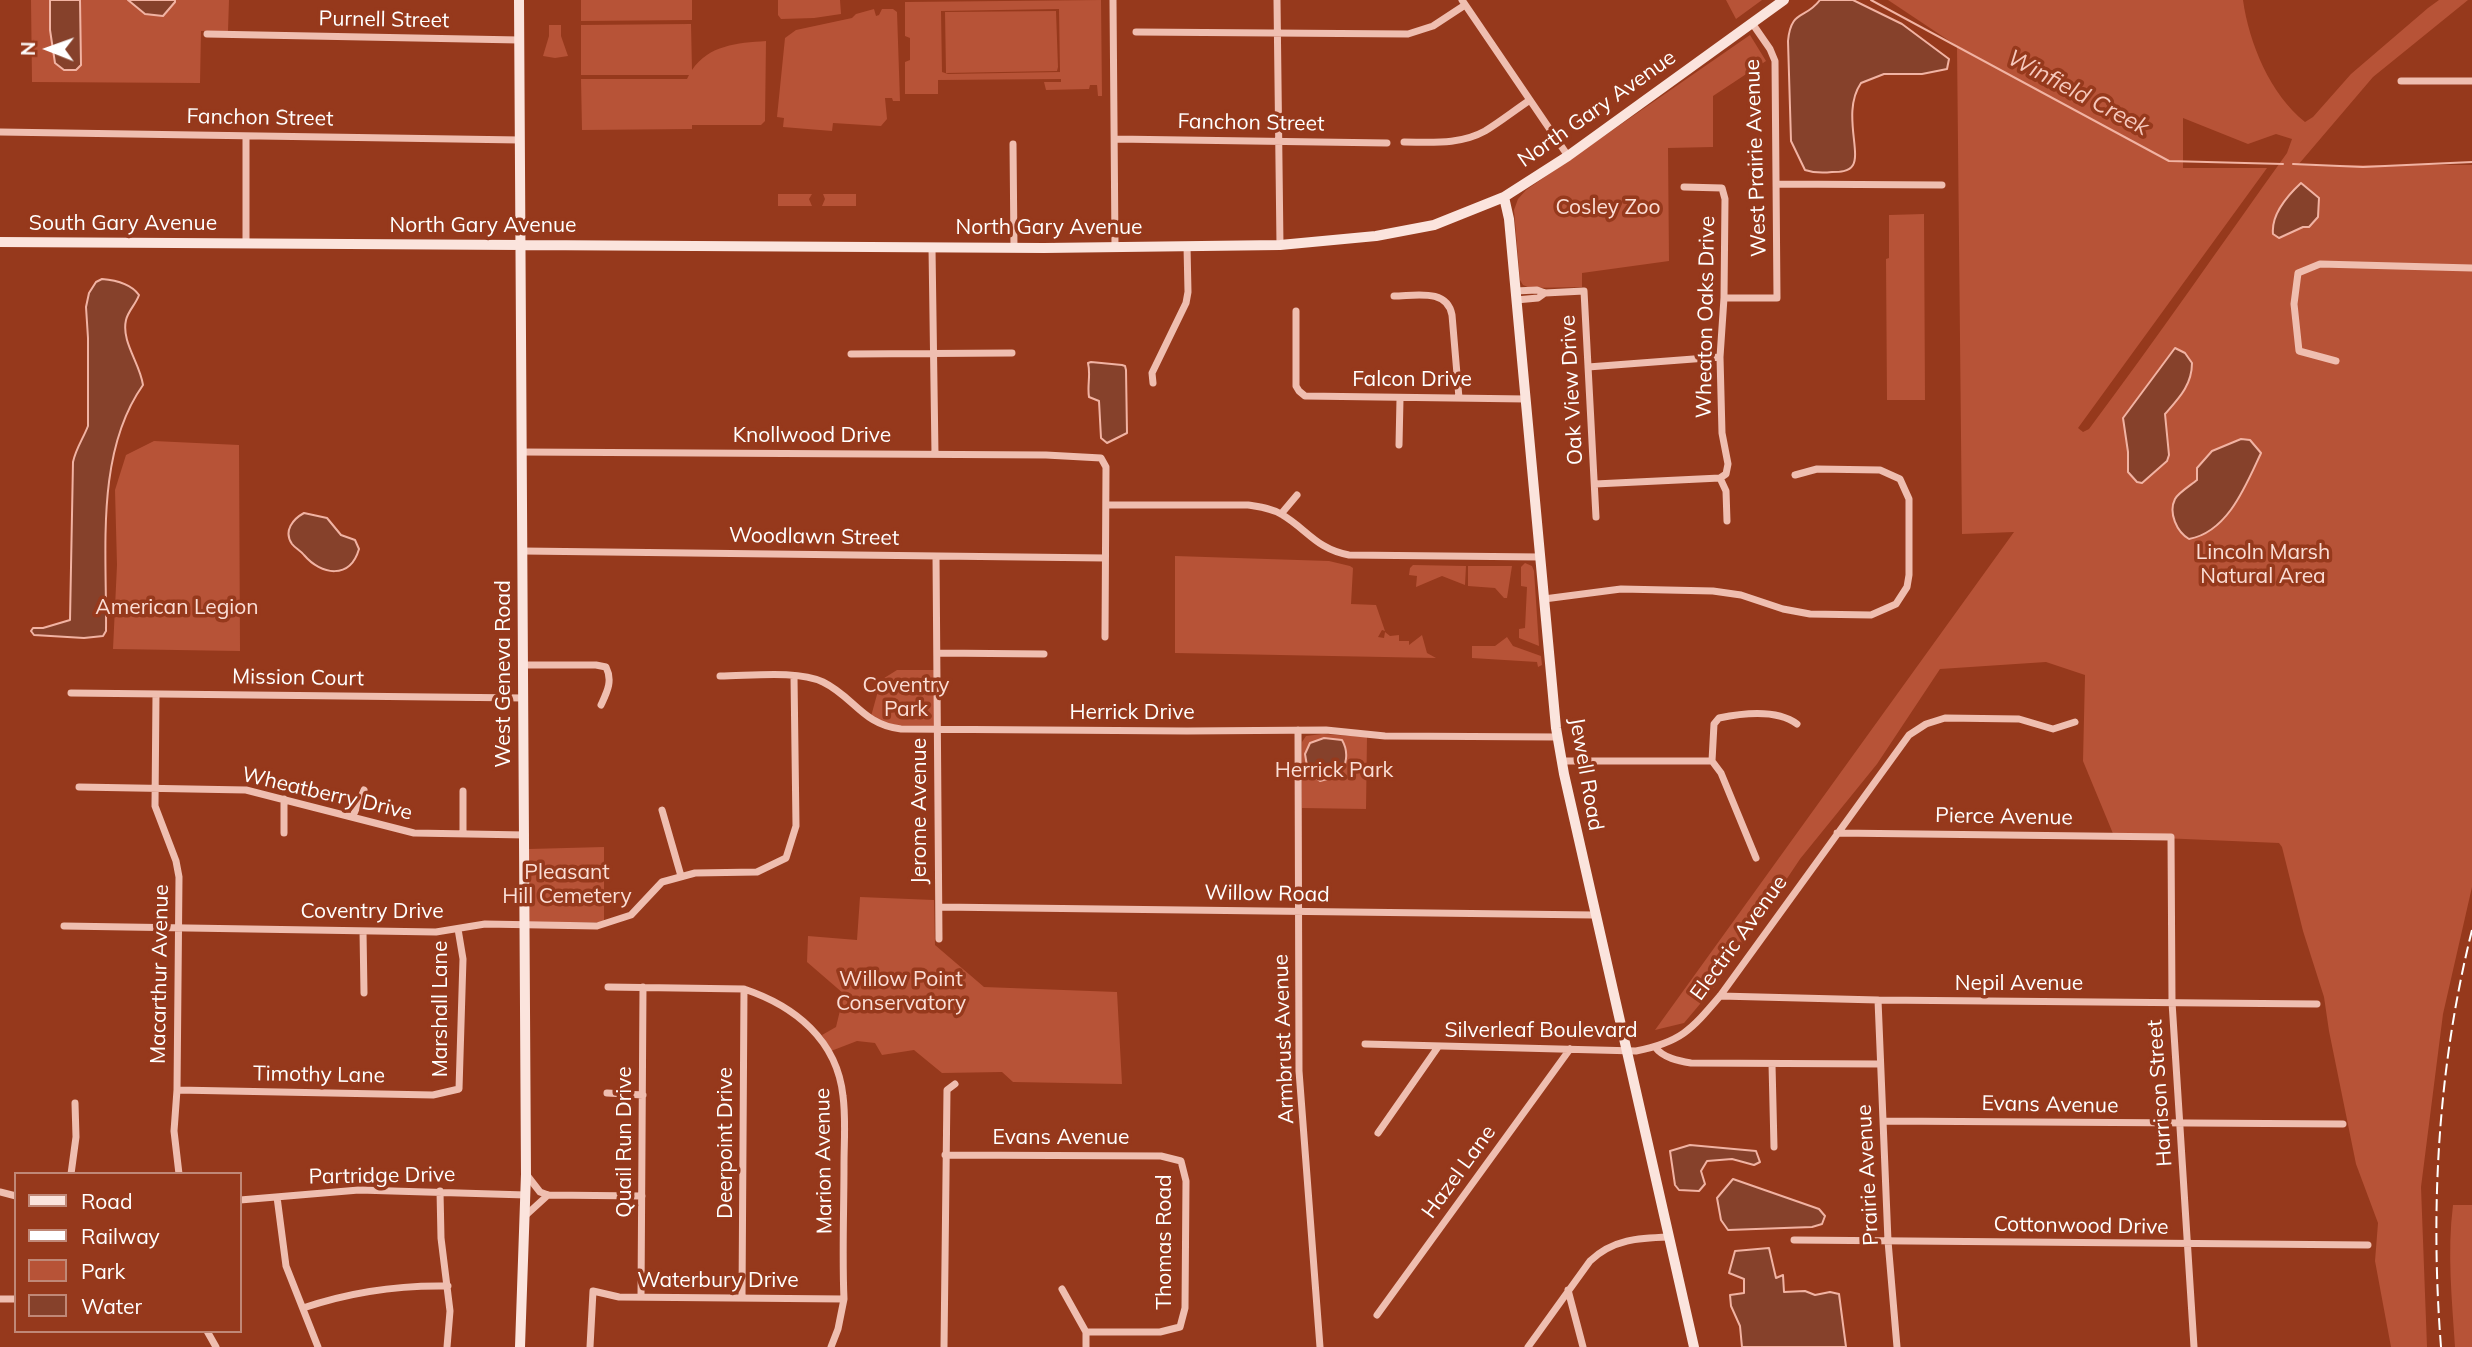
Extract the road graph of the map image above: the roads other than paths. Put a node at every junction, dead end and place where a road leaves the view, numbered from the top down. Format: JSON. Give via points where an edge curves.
{"nodes":[{"id":1,"x":519,"y":0,"type":"edge"},
{"id":2,"x":1114,"y":0,"type":"edge"},
{"id":3,"x":1277,"y":0,"type":"edge"},
{"id":4,"x":1784,"y":0,"type":"edge"},
{"id":5,"x":1464,"y":3,"type":"edge"},
{"id":6,"x":1752,"y":23,"type":"junction"},
{"id":7,"x":1136,"y":32,"type":"dead end"},
{"id":8,"x":1278,"y":33,"type":"junction"},
{"id":9,"x":207,"y":34,"type":"dead end"},
{"id":10,"x":519,"y":40,"type":"junction"},
{"id":11,"x":2401,"y":80,"type":"dead end"},
{"id":12,"x":2472,"y":81,"type":"edge"},
{"id":13,"x":1530,"y":100,"type":"junction"},
{"id":14,"x":0,"y":132,"type":"edge"},
{"id":15,"x":246,"y":136,"type":"junction"},
{"id":16,"x":1115,"y":139,"type":"junction"},
{"id":17,"x":520,"y":140,"type":"junction"},
{"id":18,"x":1279,"y":141,"type":"junction"},
{"id":19,"x":1404,"y":142,"type":"dead end"},
{"id":20,"x":1387,"y":143,"type":"dead end"},
{"id":21,"x":1013,"y":144,"type":"dead end"},
{"id":22,"x":1568,"y":156,"type":"junction"},
{"id":23,"x":1776,"y":184,"type":"junction"},
{"id":24,"x":1942,"y":185,"type":"dead end"},
{"id":25,"x":1684,"y":187,"type":"dead end"},
{"id":26,"x":1504,"y":197,"type":"junction"},
{"id":27,"x":0,"y":242,"type":"edge"},
{"id":28,"x":246,"y":244,"type":"junction"},
{"id":29,"x":520,"y":245,"type":"junction"},
{"id":30,"x":1280,"y":245,"type":"junction"},
{"id":31,"x":1115,"y":246,"type":"junction"},
{"id":32,"x":1187,"y":246,"type":"junction"},
{"id":33,"x":932,"y":248,"type":"junction"},
{"id":34,"x":1014,"y":248,"type":"junction"},
{"id":35,"x":2472,"y":268,"type":"edge"},
{"id":36,"x":1516,"y":295,"type":"junction"},
{"id":37,"x":1394,"y":296,"type":"dead end"},
{"id":38,"x":1724,"y":298,"type":"junction"},
{"id":39,"x":1296,"y":311,"type":"dead end"},
{"id":40,"x":934,"y":353,"type":"junction"},
{"id":41,"x":1012,"y":353,"type":"dead end"},
{"id":42,"x":851,"y":354,"type":"dead end"},
{"id":43,"x":1720,"y":357,"type":"junction"},
{"id":44,"x":2336,"y":361,"type":"dead end"},
{"id":45,"x":1588,"y":367,"type":"junction"},
{"id":46,"x":1153,"y":383,"type":"dead end"},
{"id":47,"x":1459,"y":398,"type":"junction"},
{"id":48,"x":1400,"y":399,"type":"junction"},
{"id":49,"x":1526,"y":399,"type":"junction"},
{"id":50,"x":1399,"y":445,"type":"dead end"},
{"id":51,"x":522,"y":452,"type":"junction"},
{"id":52,"x":935,"y":454,"type":"junction"},
{"id":53,"x":1796,"y":475,"type":"dead end"},
{"id":54,"x":1720,"y":478,"type":"junction"},
{"id":55,"x":1595,"y":484,"type":"junction"},
{"id":56,"x":1297,"y":495,"type":"dead end"},
{"id":57,"x":1106,"y":505,"type":"junction"},
{"id":58,"x":1282,"y":514,"type":"junction"},
{"id":59,"x":1596,"y":517,"type":"dead end"},
{"id":60,"x":1727,"y":521,"type":"dead end"},
{"id":61,"x":523,"y":551,"type":"junction"},
{"id":62,"x":936,"y":556,"type":"junction"},
{"id":63,"x":1540,"y":557,"type":"junction"},
{"id":64,"x":1105,"y":558,"type":"junction"},
{"id":65,"x":1544,"y":599,"type":"junction"},
{"id":66,"x":1105,"y":637,"type":"dead end"},
{"id":67,"x":937,"y":653,"type":"junction"},
{"id":68,"x":1044,"y":654,"type":"dead end"},
{"id":69,"x":524,"y":666,"type":"junction"},
{"id":70,"x":720,"y":676,"type":"dead end"},
{"id":71,"x":794,"y":676,"type":"junction"},
{"id":72,"x":71,"y":693,"type":"dead end"},
{"id":73,"x":156,"y":694,"type":"junction"},
{"id":74,"x":524,"y":698,"type":"junction"},
{"id":75,"x":601,"y":705,"type":"dead end"},
{"id":76,"x":2075,"y":722,"type":"dead end"},
{"id":77,"x":1797,"y":724,"type":"dead end"},
{"id":78,"x":937,"y":729,"type":"junction"},
{"id":79,"x":1298,"y":730,"type":"junction"},
{"id":80,"x":1558,"y":737,"type":"junction"},
{"id":81,"x":1562,"y":761,"type":"junction"},
{"id":82,"x":1712,"y":761,"type":"junction"},
{"id":83,"x":79,"y":787,"type":"dead end"},
{"id":84,"x":154,"y":788,"type":"junction"},
{"id":85,"x":364,"y":790,"type":"dead end"},
{"id":86,"x":463,"y":791,"type":"dead end"},
{"id":87,"x":284,"y":799,"type":"junction"},
{"id":88,"x":662,"y":810,"type":"dead end"},
{"id":89,"x":353,"y":816,"type":"junction"},
{"id":90,"x":284,"y":833,"type":"dead end"},
{"id":91,"x":1837,"y":833,"type":"junction"},
{"id":92,"x":463,"y":834,"type":"junction"},
{"id":93,"x":525,"y":835,"type":"junction"},
{"id":94,"x":2171,"y":837,"type":"joint"},
{"id":95,"x":1756,"y":858,"type":"dead end"},
{"id":96,"x":681,"y":876,"type":"junction"},
{"id":97,"x":939,"y":907,"type":"junction"},
{"id":98,"x":1299,"y":912,"type":"junction"},
{"id":99,"x":1594,"y":915,"type":"junction"},
{"id":100,"x":526,"y":924,"type":"junction"},
{"id":101,"x":64,"y":926,"type":"dead end"},
{"id":102,"x":179,"y":928,"type":"junction"},
{"id":103,"x":458,"y":929,"type":"junction"},
{"id":104,"x":363,"y":931,"type":"junction"},
{"id":105,"x":939,"y":939,"type":"dead end"},
{"id":106,"x":643,"y":986,"type":"junction"},
{"id":107,"x":608,"y":987,"type":"dead end"},
{"id":108,"x":744,"y":989,"type":"junction"},
{"id":109,"x":364,"y":993,"type":"dead end"},
{"id":110,"x":1720,"y":996,"type":"junction"},
{"id":111,"x":1878,"y":1000,"type":"junction"},
{"id":112,"x":2172,"y":1002,"type":"junction"},
{"id":113,"x":2317,"y":1004,"type":"dead end"},
{"id":114,"x":1365,"y":1044,"type":"dead end"},
{"id":115,"x":1438,"y":1047,"type":"junction"},
{"id":116,"x":1655,"y":1047,"type":"junction"},
{"id":117,"x":1570,"y":1049,"type":"junction"},
{"id":118,"x":1626,"y":1051,"type":"junction"},
{"id":119,"x":1772,"y":1064,"type":"junction"},
{"id":120,"x":1880,"y":1064,"type":"junction"},
{"id":121,"x":955,"y":1084,"type":"dead end"},
{"id":122,"x":459,"y":1089,"type":"joint"},
{"id":123,"x":177,"y":1090,"type":"junction"},
{"id":124,"x":607,"y":1093,"type":"dead end"},
{"id":125,"x":643,"y":1095,"type":"junction"},
{"id":126,"x":75,"y":1103,"type":"dead end"},
{"id":127,"x":1883,"y":1121,"type":"junction"},
{"id":128,"x":2180,"y":1124,"type":"junction"},
{"id":129,"x":2343,"y":1124,"type":"dead end"},
{"id":130,"x":1378,"y":1133,"type":"dead end"},
{"id":131,"x":1774,"y":1147,"type":"dead end"},
{"id":132,"x":945,"y":1155,"type":"junction"},
{"id":133,"x":1177,"y":1160,"type":"joint"},
{"id":134,"x":71,"y":1172,"type":"edge"},
{"id":135,"x":179,"y":1172,"type":"edge"},
{"id":136,"x":526,"y":1174,"type":"junction"},
{"id":137,"x":440,"y":1191,"type":"junction"},
{"id":138,"x":526,"y":1195,"type":"junction"},
{"id":139,"x":548,"y":1195,"type":"junction"},
{"id":140,"x":642,"y":1196,"type":"junction"},
{"id":141,"x":277,"y":1197,"type":"junction"},
{"id":142,"x":242,"y":1200,"type":"edge"},
{"id":143,"x":525,"y":1216,"type":"junction"},
{"id":144,"x":1669,"y":1237,"type":"junction"},
{"id":145,"x":1794,"y":1240,"type":"dead end"},
{"id":146,"x":1888,"y":1241,"type":"junction"},
{"id":147,"x":2188,"y":1245,"type":"junction"},
{"id":148,"x":2368,"y":1245,"type":"dead end"},
{"id":149,"x":448,"y":1286,"type":"junction"},
{"id":150,"x":1062,"y":1289,"type":"dead end"},
{"id":151,"x":1568,"y":1290,"type":"junction"},
{"id":152,"x":641,"y":1297,"type":"junction"},
{"id":153,"x":742,"y":1298,"type":"junction"},
{"id":154,"x":844,"y":1299,"type":"junction"},
{"id":155,"x":303,"y":1308,"type":"junction"},
{"id":156,"x":1377,"y":1315,"type":"dead end"},
{"id":157,"x":1086,"y":1332,"type":"junction"},
{"id":158,"x":318,"y":1347,"type":"edge"},
{"id":159,"x":447,"y":1347,"type":"edge"},
{"id":160,"x":520,"y":1347,"type":"edge"},
{"id":161,"x":590,"y":1347,"type":"edge"},
{"id":162,"x":831,"y":1347,"type":"edge"},
{"id":163,"x":944,"y":1347,"type":"edge"},
{"id":164,"x":1086,"y":1347,"type":"edge"},
{"id":165,"x":1320,"y":1347,"type":"edge"},
{"id":166,"x":1528,"y":1347,"type":"edge"},
{"id":167,"x":1583,"y":1347,"type":"edge"},
{"id":168,"x":1694,"y":1347,"type":"edge"},
{"id":169,"x":1897,"y":1347,"type":"edge"},
{"id":170,"x":2194,"y":1347,"type":"edge"}],
"edges":[{"from":1,"to":10,"type":"street","name":"West Geneva Road"},
{"from":2,"to":16,"type":"street"},
{"from":3,"to":8,"type":"street"},
{"from":4,"to":6,"type":"street","name":"North Gary Avenue"},
{"from":5,"to":8,"type":"street","via":[[1426,29],[1408,34]]},
{"from":5,"to":13,"type":"street"},
{"from":6,"to":22,"type":"street","name":"North Gary Avenue"},
{"from":6,"to":23,"type":"street","name":"West Prairie Avenue","via":[[1775,61]]},
{"from":7,"to":8,"type":"street"},
{"from":8,"to":18,"type":"street"},
{"from":9,"to":10,"type":"street","name":"Purnell Street"},
{"from":10,"to":17,"type":"street","name":"West Geneva Road"},
{"from":11,"to":12,"type":"street"},
{"from":13,"to":19,"type":"street","via":[[1474,136],[1447,142]]},
{"from":13,"to":22,"type":"street"},
{"from":14,"to":15,"type":"street","name":"Fanchon Street"},
{"from":15,"to":17,"type":"street","name":"Fanchon Street"},
{"from":15,"to":28,"type":"street"},
{"from":16,"to":18,"type":"street","name":"Fanchon Street"},
{"from":16,"to":31,"type":"street"},
{"from":17,"to":29,"type":"street","name":"West Geneva Road"},
{"from":18,"to":20,"type":"street","name":"Fanchon Street"},
{"from":18,"to":30,"type":"street"},
{"from":21,"to":34,"type":"street"},
{"from":22,"to":26,"type":"street","name":"North Gary Avenue"},
{"from":23,"to":24,"type":"street"},
{"from":23,"to":38,"type":"street","name":"West Prairie Avenue","via":[[1777,298]]},
{"from":25,"to":38,"type":"street","name":"Wheaton Oaks Drive","via":[[1722,188],[1724,192]]},
{"from":26,"to":30,"type":"street","name":"North Gary Avenue","via":[[1415,230]]},
{"from":26,"to":36,"type":"street","name":"Jewell Road"},
{"from":27,"to":28,"type":"street","name":"South Gary Avenue"},
{"from":28,"to":29,"type":"street","name":"North Gary Avenue"},
{"from":29,"to":33,"type":"street","name":"North Gary Avenue"},
{"from":29,"to":51,"type":"street","name":"West Geneva Road"},
{"from":30,"to":32,"type":"street","name":"North Gary Avenue"},
{"from":31,"to":32,"type":"street","name":"North Gary Avenue"},
{"from":31,"to":34,"type":"street","name":"North Gary Avenue"},
{"from":32,"to":46,"type":"street","via":[[1187,298],[1152,373]]},
{"from":33,"to":34,"type":"street","name":"North Gary Avenue"},
{"from":33,"to":40,"type":"street"},
{"from":35,"to":44,"type":"street","via":[[2320,264],[2298,273],[2294,304],[2299,352]]},
{"from":36,"to":45,"type":"street","name":"Oak View Drive","via":[[1537,290],[1584,291]]},
{"from":36,"to":49,"type":"street","name":"Jewell Road"},
{"from":37,"to":47,"type":"street","via":[[1435,297],[1449,304]]},
{"from":38,"to":43,"type":"street","name":"Wheaton Oaks Drive"},
{"from":39,"to":48,"type":"street","name":"Falcon Drive","via":[[1299,391],[1310,397]]},
{"from":40,"to":41,"type":"street"},
{"from":40,"to":42,"type":"street"},
{"from":40,"to":52,"type":"street"},
{"from":43,"to":45,"type":"street"},
{"from":43,"to":54,"type":"street","name":"Wheaton Oaks Drive","via":[[1722,433],[1728,464],[1727,474]]},
{"from":45,"to":55,"type":"street","name":"Oak View Drive"},
{"from":47,"to":48,"type":"street","name":"Falcon Drive"},
{"from":47,"to":49,"type":"street","name":"Falcon Drive"},
{"from":48,"to":50,"type":"street"},
{"from":49,"to":63,"type":"street","name":"Jewell Road"},
{"from":51,"to":52,"type":"street","name":"Knollwood Drive"},
{"from":51,"to":61,"type":"street","name":"West Geneva Road"},
{"from":52,"to":57,"type":"street","name":"Knollwood Drive","via":[[1101,458],[1106,467]]},
{"from":53,"to":65,"type":"street","via":[[1816,469],[1880,470],[1900,479],[1909,499],[1909,575],[1896,604],[1871,615],[1821,615],[1728,592],[1621,589]]},
{"from":54,"to":55,"type":"street"},
{"from":54,"to":60,"type":"street","name":"Wheaton Oaks Drive","via":[[1726,491]]},
{"from":55,"to":59,"type":"street","name":"Oak View Drive"},
{"from":56,"to":58,"type":"street"},
{"from":57,"to":58,"type":"street","via":[[1248,505]]},
{"from":57,"to":64,"type":"street"},
{"from":58,"to":63,"type":"street","via":[[1321,545],[1349,555]]},
{"from":61,"to":62,"type":"street","name":"Woodlawn Street"},
{"from":61,"to":69,"type":"street","name":"West Geneva Road"},
{"from":62,"to":64,"type":"street","name":"Woodlawn Street"},
{"from":62,"to":67,"type":"street","name":"Jerome Avenue"},
{"from":63,"to":65,"type":"street","name":"Jewell Road"},
{"from":64,"to":66,"type":"street"},
{"from":65,"to":80,"type":"street","name":"Jewell Road"},
{"from":67,"to":68,"type":"street"},
{"from":67,"to":78,"type":"street","name":"Jerome Avenue"},
{"from":69,"to":74,"type":"street","name":"West Geneva Road"},
{"from":69,"to":75,"type":"street","via":[[606,667],[608,690]]},
{"from":70,"to":71,"type":"street","name":"Herrick Drive"},
{"from":71,"to":78,"type":"street","name":"Herrick Drive","via":[[832,687],[881,724]]},
{"from":71,"to":96,"type":"street","name":"Coventry Drive","via":[[796,826],[786,858],[757,872]]},
{"from":72,"to":73,"type":"street","name":"Mission Court"},
{"from":73,"to":74,"type":"street","name":"Mission Court"},
{"from":73,"to":84,"type":"street","name":"Macarthur Avenue"},
{"from":74,"to":93,"type":"street","name":"West Geneva Road"},
{"from":76,"to":91,"type":"street","name":"Electric Avenue","via":[[2053,729],[2012,718],[1945,718],[1926,724],[1909,735]]},
{"from":77,"to":82,"type":"street","via":[[1777,715],[1719,718],[1714,724]]},
{"from":78,"to":79,"type":"street","name":"Herrick Drive"},
{"from":78,"to":97,"type":"street","name":"Jerome Avenue"},
{"from":79,"to":80,"type":"street","name":"Herrick Drive","via":[[1385,736]]},
{"from":79,"to":98,"type":"street","name":"Armbrust Avenue"},
{"from":80,"to":81,"type":"street","name":"Jewell Road"},
{"from":81,"to":82,"type":"street"},
{"from":81,"to":99,"type":"street","name":"Jewell Road"},
{"from":82,"to":95,"type":"street"},
{"from":83,"to":84,"type":"street","name":"Wheatberry Drive"},
{"from":84,"to":87,"type":"street","name":"Wheatberry Drive","via":[[246,790]]},
{"from":84,"to":102,"type":"street","name":"Macarthur Avenue","via":[[157,816],[178,867]]},
{"from":85,"to":89,"type":"street"},
{"from":86,"to":92,"type":"street"},
{"from":87,"to":89,"type":"street","name":"Wheatberry Drive"},
{"from":87,"to":90,"type":"street"},
{"from":88,"to":96,"type":"street"},
{"from":89,"to":92,"type":"street","name":"Wheatberry Drive","via":[[414,833]]},
{"from":91,"to":94,"type":"street","name":"Pierce Avenue"},
{"from":91,"to":110,"type":"street","name":"Electric Avenue"},
{"from":92,"to":93,"type":"street","name":"Wheatberry Drive"},
{"from":93,"to":100,"type":"street","name":"West Geneva Road"},
{"from":94,"to":112,"type":"street","name":"Harrison Street"},
{"from":96,"to":100,"type":"street","name":"Coventry Drive","via":[[662,882],[631,915],[612,922],[597,926]]},
{"from":97,"to":98,"type":"street","name":"Willow Road"},
{"from":97,"to":105,"type":"street","name":"Jerome Avenue"},
{"from":98,"to":99,"type":"street","name":"Willow Road"},
{"from":98,"to":165,"type":"street","name":"Armbrust Avenue","via":[[1299,1071]]},
{"from":99,"to":118,"type":"street","name":"Jewell Road"},
{"from":100,"to":103,"type":"street","name":"Coventry Drive"},
{"from":100,"to":136,"type":"street","name":"West Geneva Road"},
{"from":101,"to":102,"type":"street","name":"Coventry Drive"},
{"from":102,"to":104,"type":"street","name":"Coventry Drive"},
{"from":102,"to":123,"type":"street","name":"Macarthur Avenue"},
{"from":103,"to":104,"type":"street","name":"Coventry Drive"},
{"from":103,"to":122,"type":"street","name":"Marshall Lane","via":[[463,959]]},
{"from":104,"to":109,"type":"street"},
{"from":106,"to":107,"type":"street","name":"Marion Avenue"},
{"from":106,"to":108,"type":"street","name":"Marion Avenue"},
{"from":106,"to":125,"type":"street","name":"Quail Run Drive"},
{"from":108,"to":153,"type":"street","name":"Deerpoint Drive"},
{"from":108,"to":154,"type":"street","name":"Marion Avenue","via":[[779,1002],[810,1025],[840,1078]]},
{"from":110,"to":111,"type":"street","name":"Nepil Avenue"},
{"from":110,"to":116,"type":"street","name":"Electric Avenue","via":[[1685,1034]]},
{"from":111,"to":112,"type":"street","name":"Nepil Avenue"},
{"from":111,"to":120,"type":"street","name":"Prairie Avenue"},
{"from":112,"to":113,"type":"street","name":"Nepil Avenue"},
{"from":112,"to":128,"type":"street","name":"Harrison Street"},
{"from":114,"to":115,"type":"street","name":"Silverleaf Boulevard"},
{"from":115,"to":117,"type":"street","name":"Silverleaf Boulevard"},
{"from":115,"to":130,"type":"street"},
{"from":116,"to":118,"type":"street","name":"Silverleaf Boulevard"},
{"from":116,"to":119,"type":"street","name":"Silverleaf Boulevard","via":[[1681,1061]]},
{"from":117,"to":118,"type":"street","name":"Silverleaf Boulevard"},
{"from":117,"to":156,"type":"street","name":"Hazel Lane"},
{"from":118,"to":144,"type":"street","name":"Jewell Road"},
{"from":119,"to":120,"type":"street","name":"Silverleaf Boulevard"},
{"from":119,"to":131,"type":"street"},
{"from":120,"to":127,"type":"street","name":"Prairie Avenue"},
{"from":121,"to":132,"type":"street","via":[[947,1090]]},
{"from":122,"to":123,"type":"street","name":"Timothy Lane","via":[[433,1095]]},
{"from":123,"to":135,"type":"street","name":"Macarthur Avenue","via":[[174,1131]]},
{"from":124,"to":125,"type":"street"},
{"from":125,"to":140,"type":"street","name":"Quail Run Drive"},
{"from":126,"to":134,"type":"street"},
{"from":127,"to":128,"type":"street","name":"Evans Avenue"},
{"from":127,"to":146,"type":"street","name":"Prairie Avenue"},
{"from":128,"to":129,"type":"street","name":"Evans Avenue"},
{"from":128,"to":147,"type":"street","name":"Harrison Street"},
{"from":132,"to":133,"type":"street","name":"Evans Avenue"},
{"from":132,"to":163,"type":"street"},
{"from":133,"to":157,"type":"street","name":"Thomas Road","via":[[1186,1181],[1185,1308],[1180,1327],[1160,1332]]},
{"from":136,"to":138,"type":"street","name":"West Geneva Road"},
{"from":136,"to":139,"type":"street"},
{"from":137,"to":138,"type":"street","name":"Partridge Drive"},
{"from":137,"to":141,"type":"street","name":"Partridge Drive"},
{"from":137,"to":149,"type":"street"},
{"from":138,"to":143,"type":"street","name":"West Geneva Road"},
{"from":139,"to":140,"type":"street"},
{"from":139,"to":143,"type":"street"},
{"from":140,"to":152,"type":"street","name":"Quail Run Drive"},
{"from":141,"to":142,"type":"street","name":"Partridge Drive"},
{"from":141,"to":155,"type":"street","via":[[286,1266]]},
{"from":143,"to":160,"type":"street","name":"West Geneva Road"},
{"from":144,"to":151,"type":"street","via":[[1612,1245],[1590,1261]]},
{"from":144,"to":168,"type":"street","name":"Jewell Road"},
{"from":145,"to":146,"type":"street","name":"Cottonwood Drive"},
{"from":146,"to":147,"type":"street","name":"Cottonwood Drive"},
{"from":146,"to":169,"type":"street","name":"Prairie Avenue"},
{"from":147,"to":148,"type":"street","name":"Cottonwood Drive"},
{"from":147,"to":170,"type":"street","name":"Harrison Street"},
{"from":149,"to":155,"type":"street","via":[[400,1287]]},
{"from":149,"to":159,"type":"street"},
{"from":150,"to":157,"type":"street"},
{"from":151,"to":166,"type":"street"},
{"from":151,"to":167,"type":"street"},
{"from":152,"to":153,"type":"street","name":"Waterbury Drive"},
{"from":152,"to":161,"type":"street","name":"Waterbury Drive","via":[[593,1291]]},
{"from":153,"to":154,"type":"street","name":"Waterbury Drive"},
{"from":154,"to":162,"type":"street","name":"Marion Avenue"},
{"from":155,"to":158,"type":"street"},
{"from":157,"to":164,"type":"street"}]}
